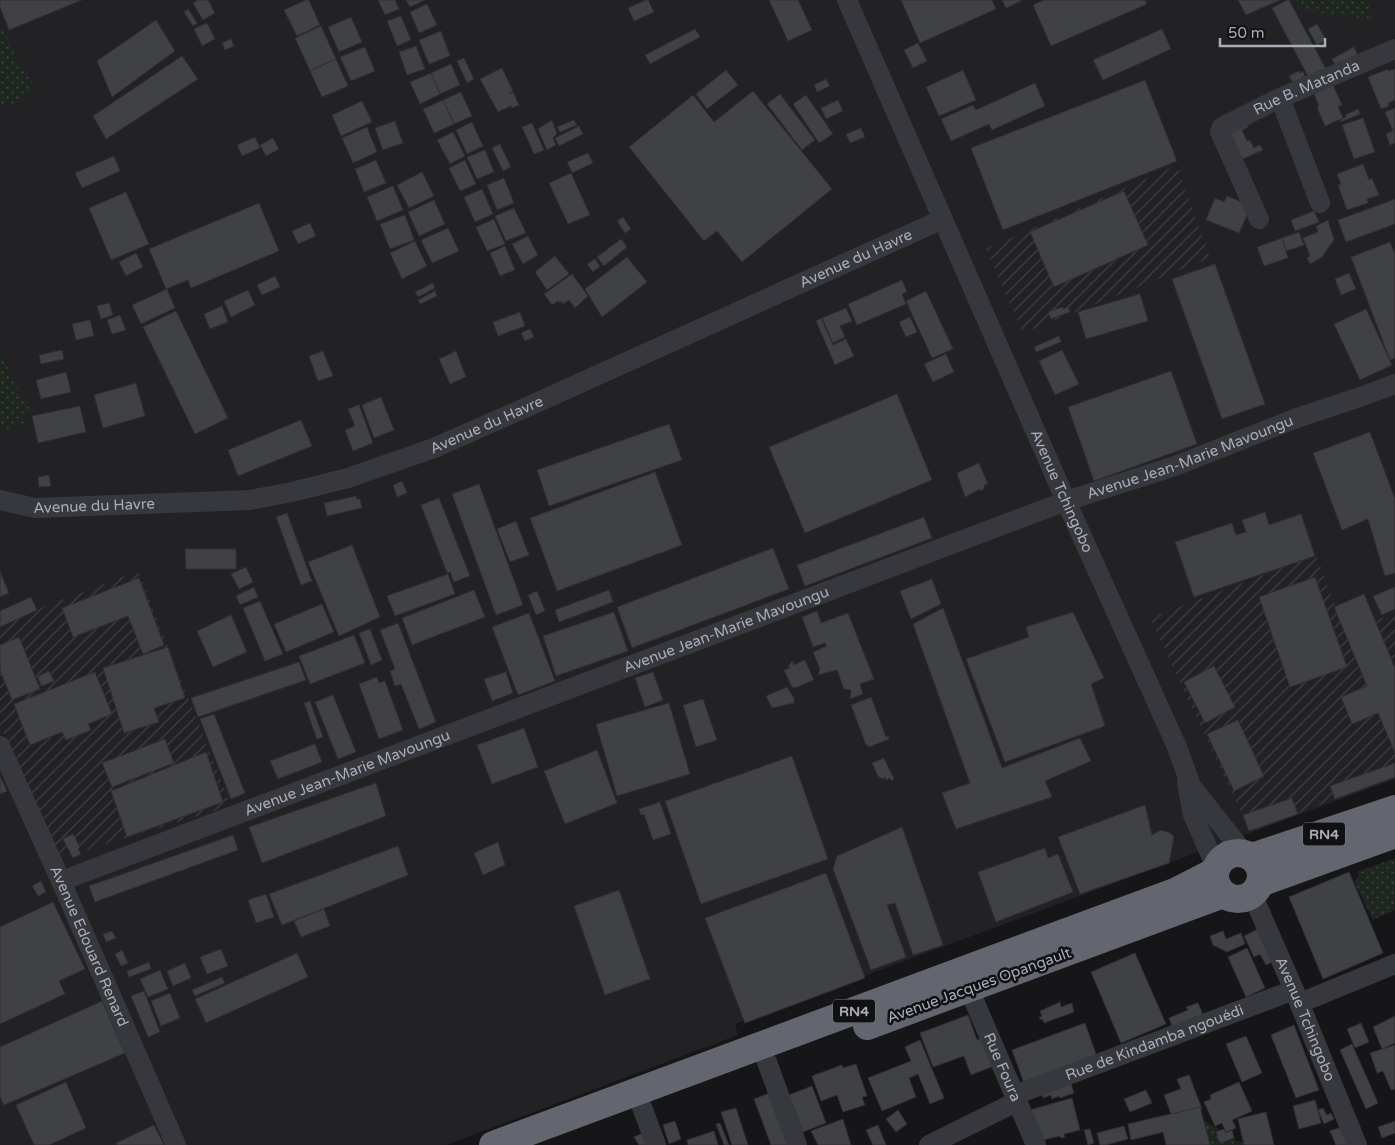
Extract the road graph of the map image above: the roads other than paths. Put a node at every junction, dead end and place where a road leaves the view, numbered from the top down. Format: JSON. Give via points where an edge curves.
{"nodes":[{"id":1,"x":847,"y":0,"type":"edge"},
{"id":2,"x":1395,"y":49,"type":"edge"},
{"id":3,"x":1280,"y":98,"type":"junction"},
{"id":4,"x":1320,"y":203,"type":"dead end"},
{"id":5,"x":1259,"y":218,"type":"dead end"},
{"id":6,"x":943,"y":219,"type":"junction"},
{"id":7,"x":1395,"y":384,"type":"edge"},
{"id":8,"x":0,"y":500,"type":"edge"},
{"id":9,"x":1066,"y":501,"type":"junction"},
{"id":10,"x":0,"y":746,"type":"edge"},
{"id":11,"x":1182,"y":762,"type":"junction"},
{"id":12,"x":1395,"y":809,"type":"edge"},
{"id":13,"x":1395,"y":834,"type":"edge"},
{"id":14,"x":1248,"y":855,"type":"junction"},
{"id":15,"x":1218,"y":878,"type":"junction"},
{"id":16,"x":61,"y":881,"type":"junction"},
{"id":17,"x":1256,"y":888,"type":"junction"},
{"id":18,"x":1395,"y":964,"type":"edge"},
{"id":19,"x":969,"y":989,"type":"junction"},
{"id":20,"x":1297,"y":997,"type":"junction"},
{"id":21,"x":767,"y":1062,"type":"junction"},
{"id":22,"x":1016,"y":1098,"type":"junction"},
{"id":23,"x":642,"y":1107,"type":"junction"},
{"id":24,"x":176,"y":1145,"type":"edge"},
{"id":25,"x":493,"y":1145,"type":"edge"},
{"id":26,"x":536,"y":1145,"type":"edge"},
{"id":27,"x":656,"y":1145,"type":"edge"},
{"id":28,"x":797,"y":1145,"type":"edge"},
{"id":29,"x":929,"y":1145,"type":"edge"},
{"id":30,"x":1036,"y":1145,"type":"edge"},
{"id":31,"x":1357,"y":1145,"type":"edge"}],
"edges":[{"from":1,"to":6,"type":"street","name":"Avenue Tchingobo"},
{"from":2,"to":3,"type":"street","name":"Rue B. Matanda"},
{"from":3,"to":4,"type":"street"},
{"from":3,"to":5,"type":"street","name":"Rue B. Matanda","via":[[1220,130]]},
{"from":6,"to":8,"type":"street","name":"Avenue du Havre","via":[[434,448],[348,478],[250,500],[35,508]]},
{"from":6,"to":9,"type":"street","name":"Avenue Tchingobo"},
{"from":7,"to":9,"type":"street","name":"Avenue Jean-Marie Mavoungu","via":[[1175,466]]},
{"from":9,"to":11,"type":"street","name":"Avenue Tchingobo"},
{"from":9,"to":16,"type":"street","name":"Avenue Jean-Marie Mavoungu"},
{"from":10,"to":16,"type":"street","name":"Avenue Edouard Renard"},
{"from":11,"to":14,"type":"street","name":"Avenue Tchingobo","via":[[1191,786]]},
{"from":11,"to":15,"type":"street","name":"Avenue Tchingobo","via":[[1193,815]]},
{"from":12,"to":14,"type":"highway","number":"RN4"},
{"from":13,"to":17,"type":"highway","number":"RN4"},
{"from":14,"to":15,"type":"highway","number":"RN4","via":[[1233,852],[1222,857]]},
{"from":14,"to":17,"type":"highway","via":[[1260,868]]},
{"from":15,"to":17,"type":"highway","number":"RN4","via":[[1230,898],[1246,898]]},
{"from":15,"to":19,"type":"highway","name":"Avenue Jacques Opangault","number":"RN4"},
{"from":15,"to":25,"type":"highway","number":"RN4"},
{"from":16,"to":24,"type":"street","name":"Avenue Edouard Renard"},
{"from":17,"to":20,"type":"street","name":"Avenue Tchingobo"},
{"from":18,"to":20,"type":"street","name":"Rue de Kindamba ngouédi"},
{"from":19,"to":21,"type":"highway","name":"Avenue Jacques Opangault","number":"RN4"},
{"from":19,"to":22,"type":"street","name":"Rue Foura"},
{"from":20,"to":22,"type":"street","name":"Rue de Kindamba ngouédi"},
{"from":20,"to":31,"type":"street","name":"Avenue Tchingobo"},
{"from":21,"to":23,"type":"highway","name":"Avenue Jacques Opangault","number":"RN4"},
{"from":21,"to":28,"type":"street"},
{"from":22,"to":29,"type":"street","name":"Rue de Kindamba ngouédi"},
{"from":22,"to":30,"type":"street","name":"Rue Foura"},
{"from":23,"to":26,"type":"highway","name":"Avenue Jacques Opangault","number":"RN4"},
{"from":23,"to":27,"type":"street"}]}
